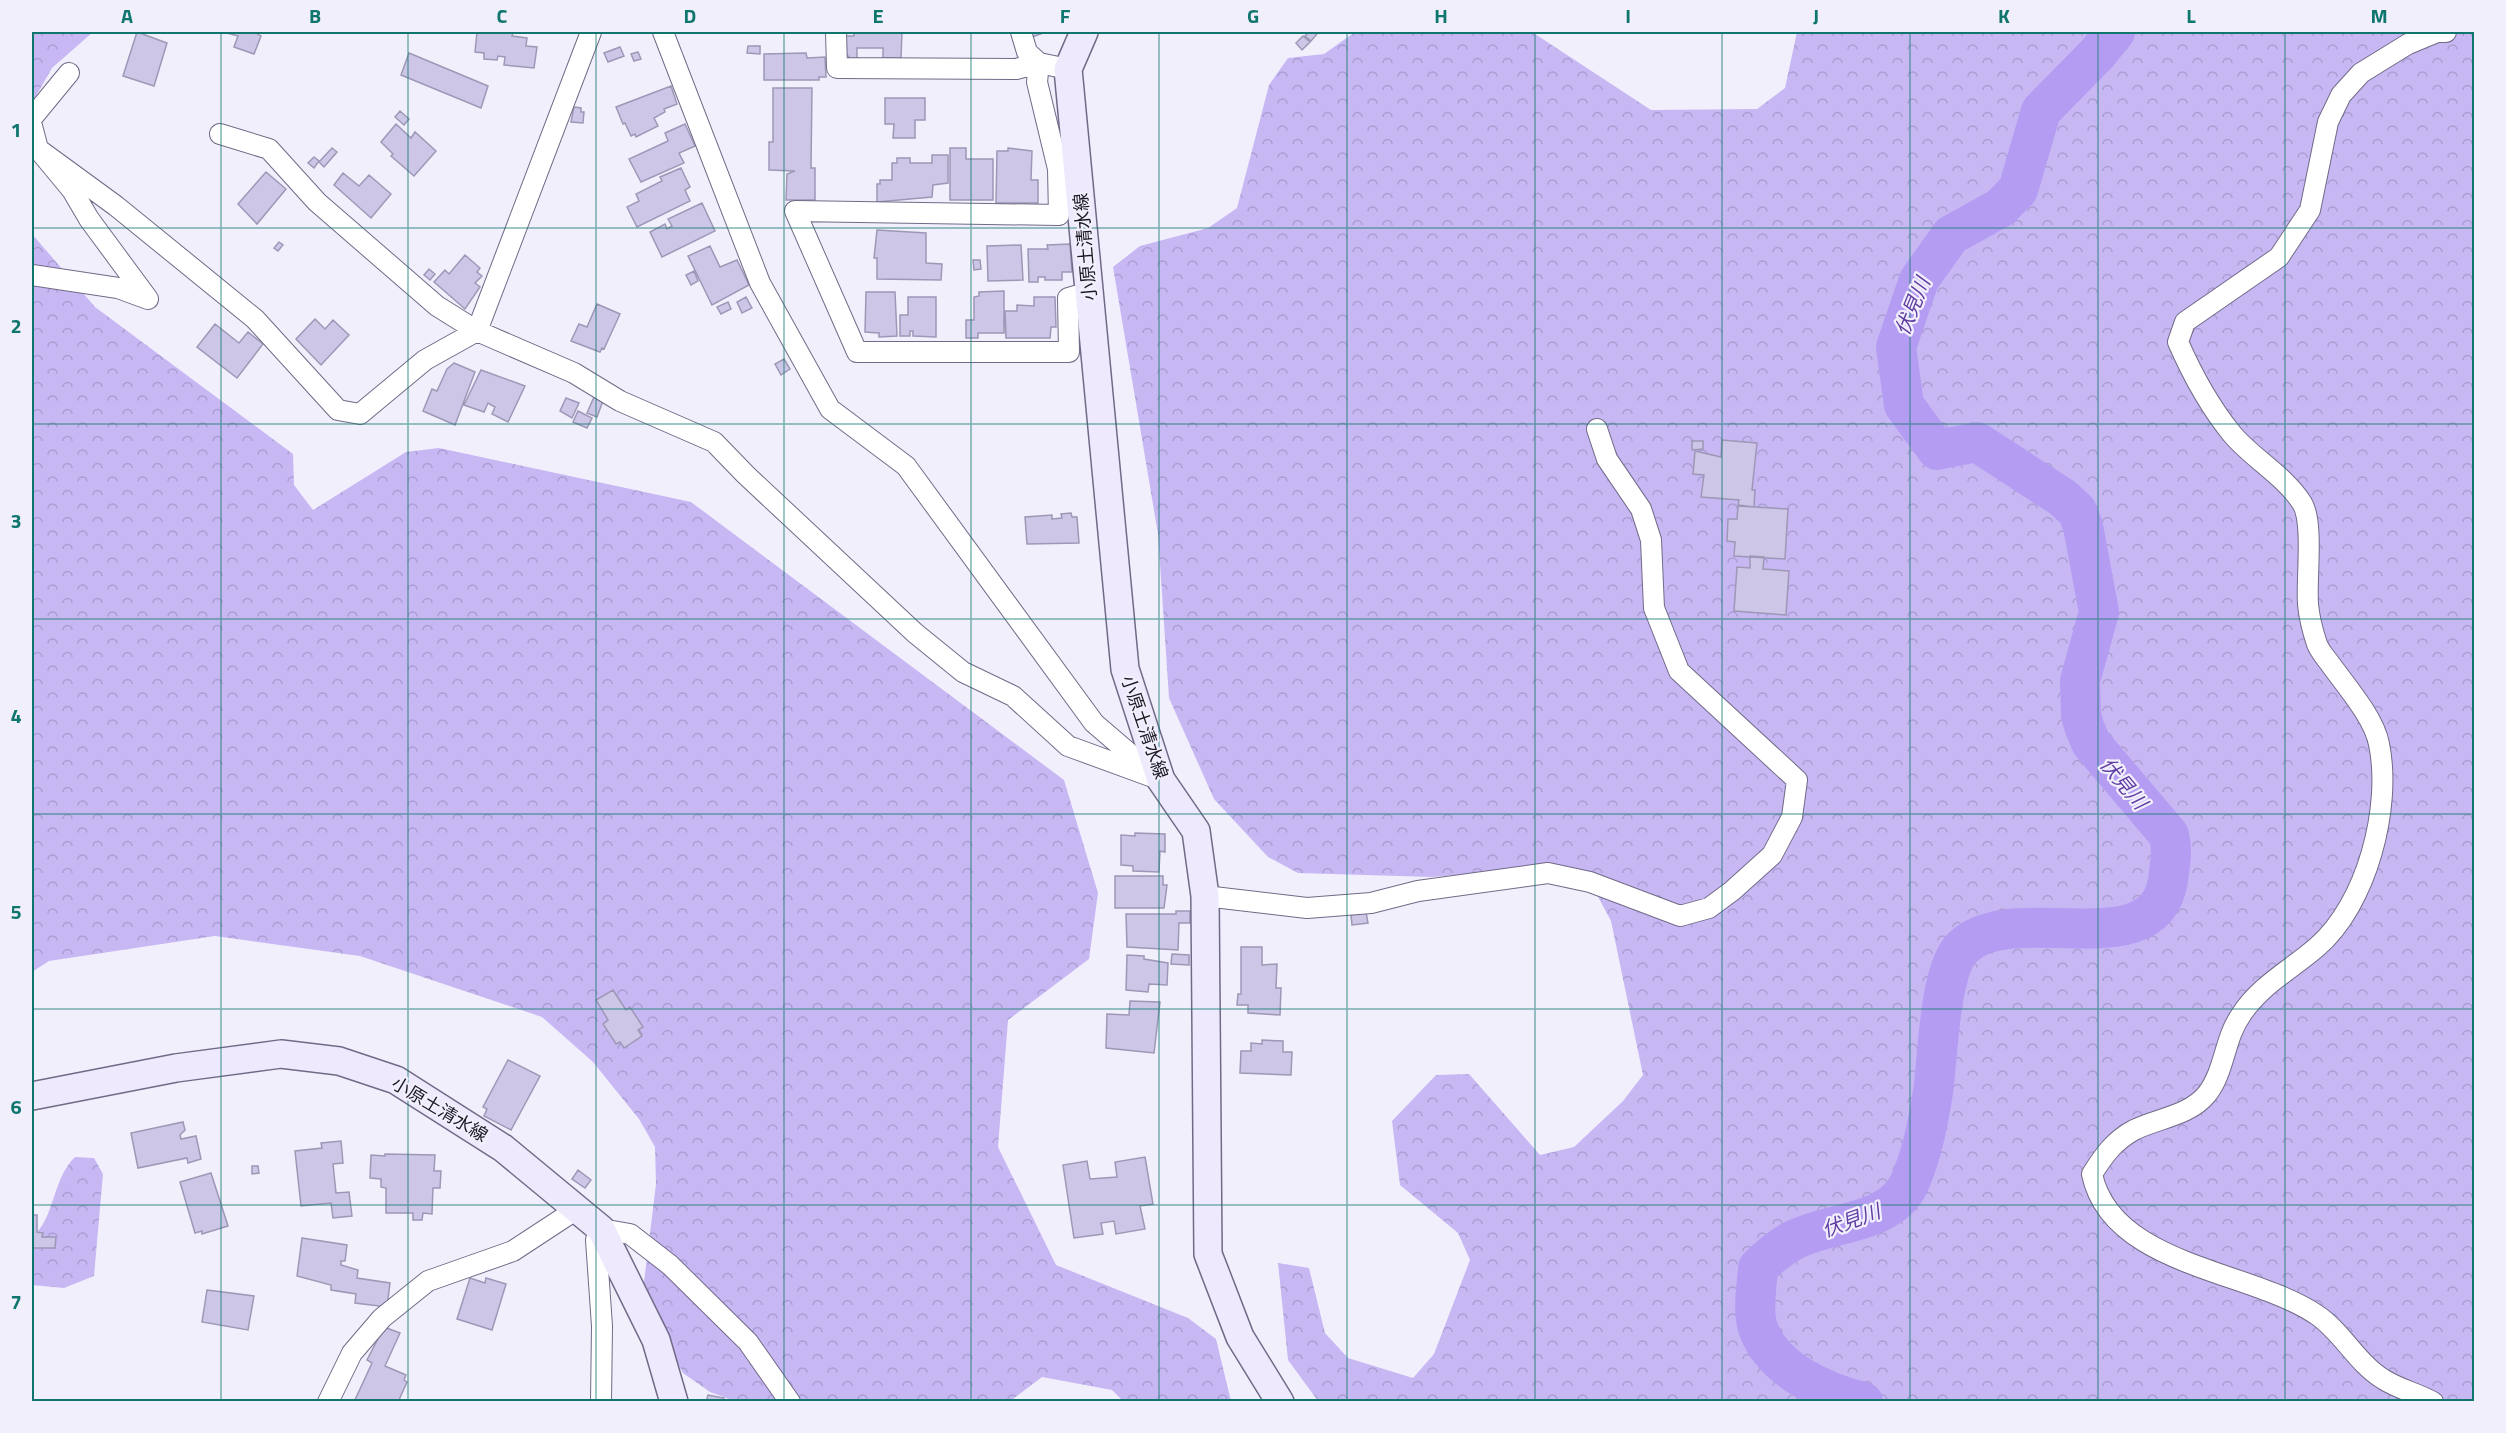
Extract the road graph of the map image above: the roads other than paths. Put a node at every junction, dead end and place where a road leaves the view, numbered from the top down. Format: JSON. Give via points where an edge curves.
{"nodes":[{"id":1,"x":591,"y":32,"type":"edge"},
{"id":2,"x":663,"y":32,"type":"edge"},
{"id":3,"x":836,"y":32,"type":"edge"},
{"id":4,"x":1021,"y":32,"type":"edge"},
{"id":5,"x":1084,"y":32,"type":"edge"},
{"id":6,"x":2446,"y":32,"type":"edge"},
{"id":7,"x":1039,"y":63,"type":"junction"},
{"id":8,"x":1068,"y":69,"type":"junction"},
{"id":9,"x":69,"y":73,"type":"dead end"},
{"id":10,"x":32,"y":118,"type":"edge"},
{"id":11,"x":32,"y":126,"type":"edge"},
{"id":12,"x":220,"y":134,"type":"dead end"},
{"id":13,"x":38,"y":149,"type":"junction"},
{"id":14,"x":32,"y":275,"type":"edge"},
{"id":15,"x":1089,"y":292,"type":"junction"},
{"id":16,"x":477,"y":331,"type":"junction"},
{"id":17,"x":1597,"y":429,"type":"dead end"},
{"id":18,"x":1161,"y":780,"type":"junction"},
{"id":19,"x":1205,"y":896,"type":"junction"},
{"id":20,"x":32,"y":1096,"type":"edge"},
{"id":21,"x":577,"y":1209,"type":"junction"},
{"id":22,"x":601,"y":1229,"type":"junction"},
{"id":23,"x":328,"y":1401,"type":"edge"},
{"id":24,"x":600,"y":1401,"type":"edge"},
{"id":25,"x":674,"y":1401,"type":"edge"},
{"id":26,"x":790,"y":1401,"type":"edge"},
{"id":27,"x":1280,"y":1401,"type":"edge"},
{"id":28,"x":2433,"y":1401,"type":"edge"}],
"edges":[{"from":1,"to":16,"type":"street"},
{"from":2,"to":18,"type":"street","via":[[760,283],[830,409],[906,466],[1094,723]]},
{"from":3,"to":7,"type":"street","via":[[837,68],[1016,69]]},
{"from":4,"to":7,"type":"street","via":[[1028,51]]},
{"from":5,"to":8,"type":"main road","name":"小原土清水線"},
{"from":6,"to":28,"type":"street","via":[[2436,32],[2408,44],[2361,73],[2341,95],[2328,122],[2310,210],[2279,257],[2185,322],[2178,342],[2192,373],[2232,434],[2303,504],[2308,606],[2318,647],[2360,704],[2379,741],[2384,777],[2374,849],[2348,908],[2319,945],[2274,980],[2241,1013],[2208,1094],[2193,1108],[2135,1130],[2116,1142],[2092,1174],[2096,1194],[2119,1220],[2163,1254],[2279,1293],[2319,1316],[2383,1379]]},
{"from":7,"to":8,"type":"street"},
{"from":7,"to":15,"type":"street","via":[[1036,82],[1059,169],[1059,215],[795,211],[857,352],[1069,352],[1068,298]]},
{"from":8,"to":15,"type":"main road","name":"小原土清水線"},
{"from":9,"to":10,"type":"street"},
{"from":11,"to":13,"type":"street"},
{"from":12,"to":16,"type":"street","via":[[269,148],[317,202],[437,306]]},
{"from":13,"to":14,"type":"street","via":[[72,190],[148,299],[118,288]]},
{"from":13,"to":16,"type":"street","via":[[116,206],[255,319],[338,410],[360,414],[425,360]]},
{"from":15,"to":18,"type":"main road","name":"小原土清水線","via":[[1125,669]]},
{"from":16,"to":18,"type":"street","via":[[714,442],[906,625],[963,672],[1013,696],[1068,746]]},
{"from":17,"to":19,"type":"street","via":[[1607,459],[1641,509],[1651,540],[1654,608],[1679,671],[1797,780],[1792,817],[1772,855],[1709,908],[1680,916],[1590,882],[1548,873],[1418,891],[1371,903],[1307,908]]},
{"from":18,"to":19,"type":"main road","name":"小原土清水線","via":[[1196,831]]},
{"from":19,"to":27,"type":"main road","name":"小原土清水線","via":[[1208,1254],[1240,1336]]},
{"from":20,"to":21,"type":"main road","name":"小原土清水線","via":[[176,1068],[281,1054],[339,1060],[406,1086],[503,1148]]},
{"from":21,"to":22,"type":"main road","name":"小原土清水線"},
{"from":21,"to":23,"type":"street","via":[[513,1251],[428,1281],[382,1318],[352,1353]]},
{"from":22,"to":24,"type":"street","via":[[596,1240],[602,1326]]},
{"from":22,"to":25,"type":"main road","name":"小原土清水線","via":[[656,1340]]},
{"from":22,"to":26,"type":"street","via":[[630,1234],[670,1265],[748,1342]]}]}
